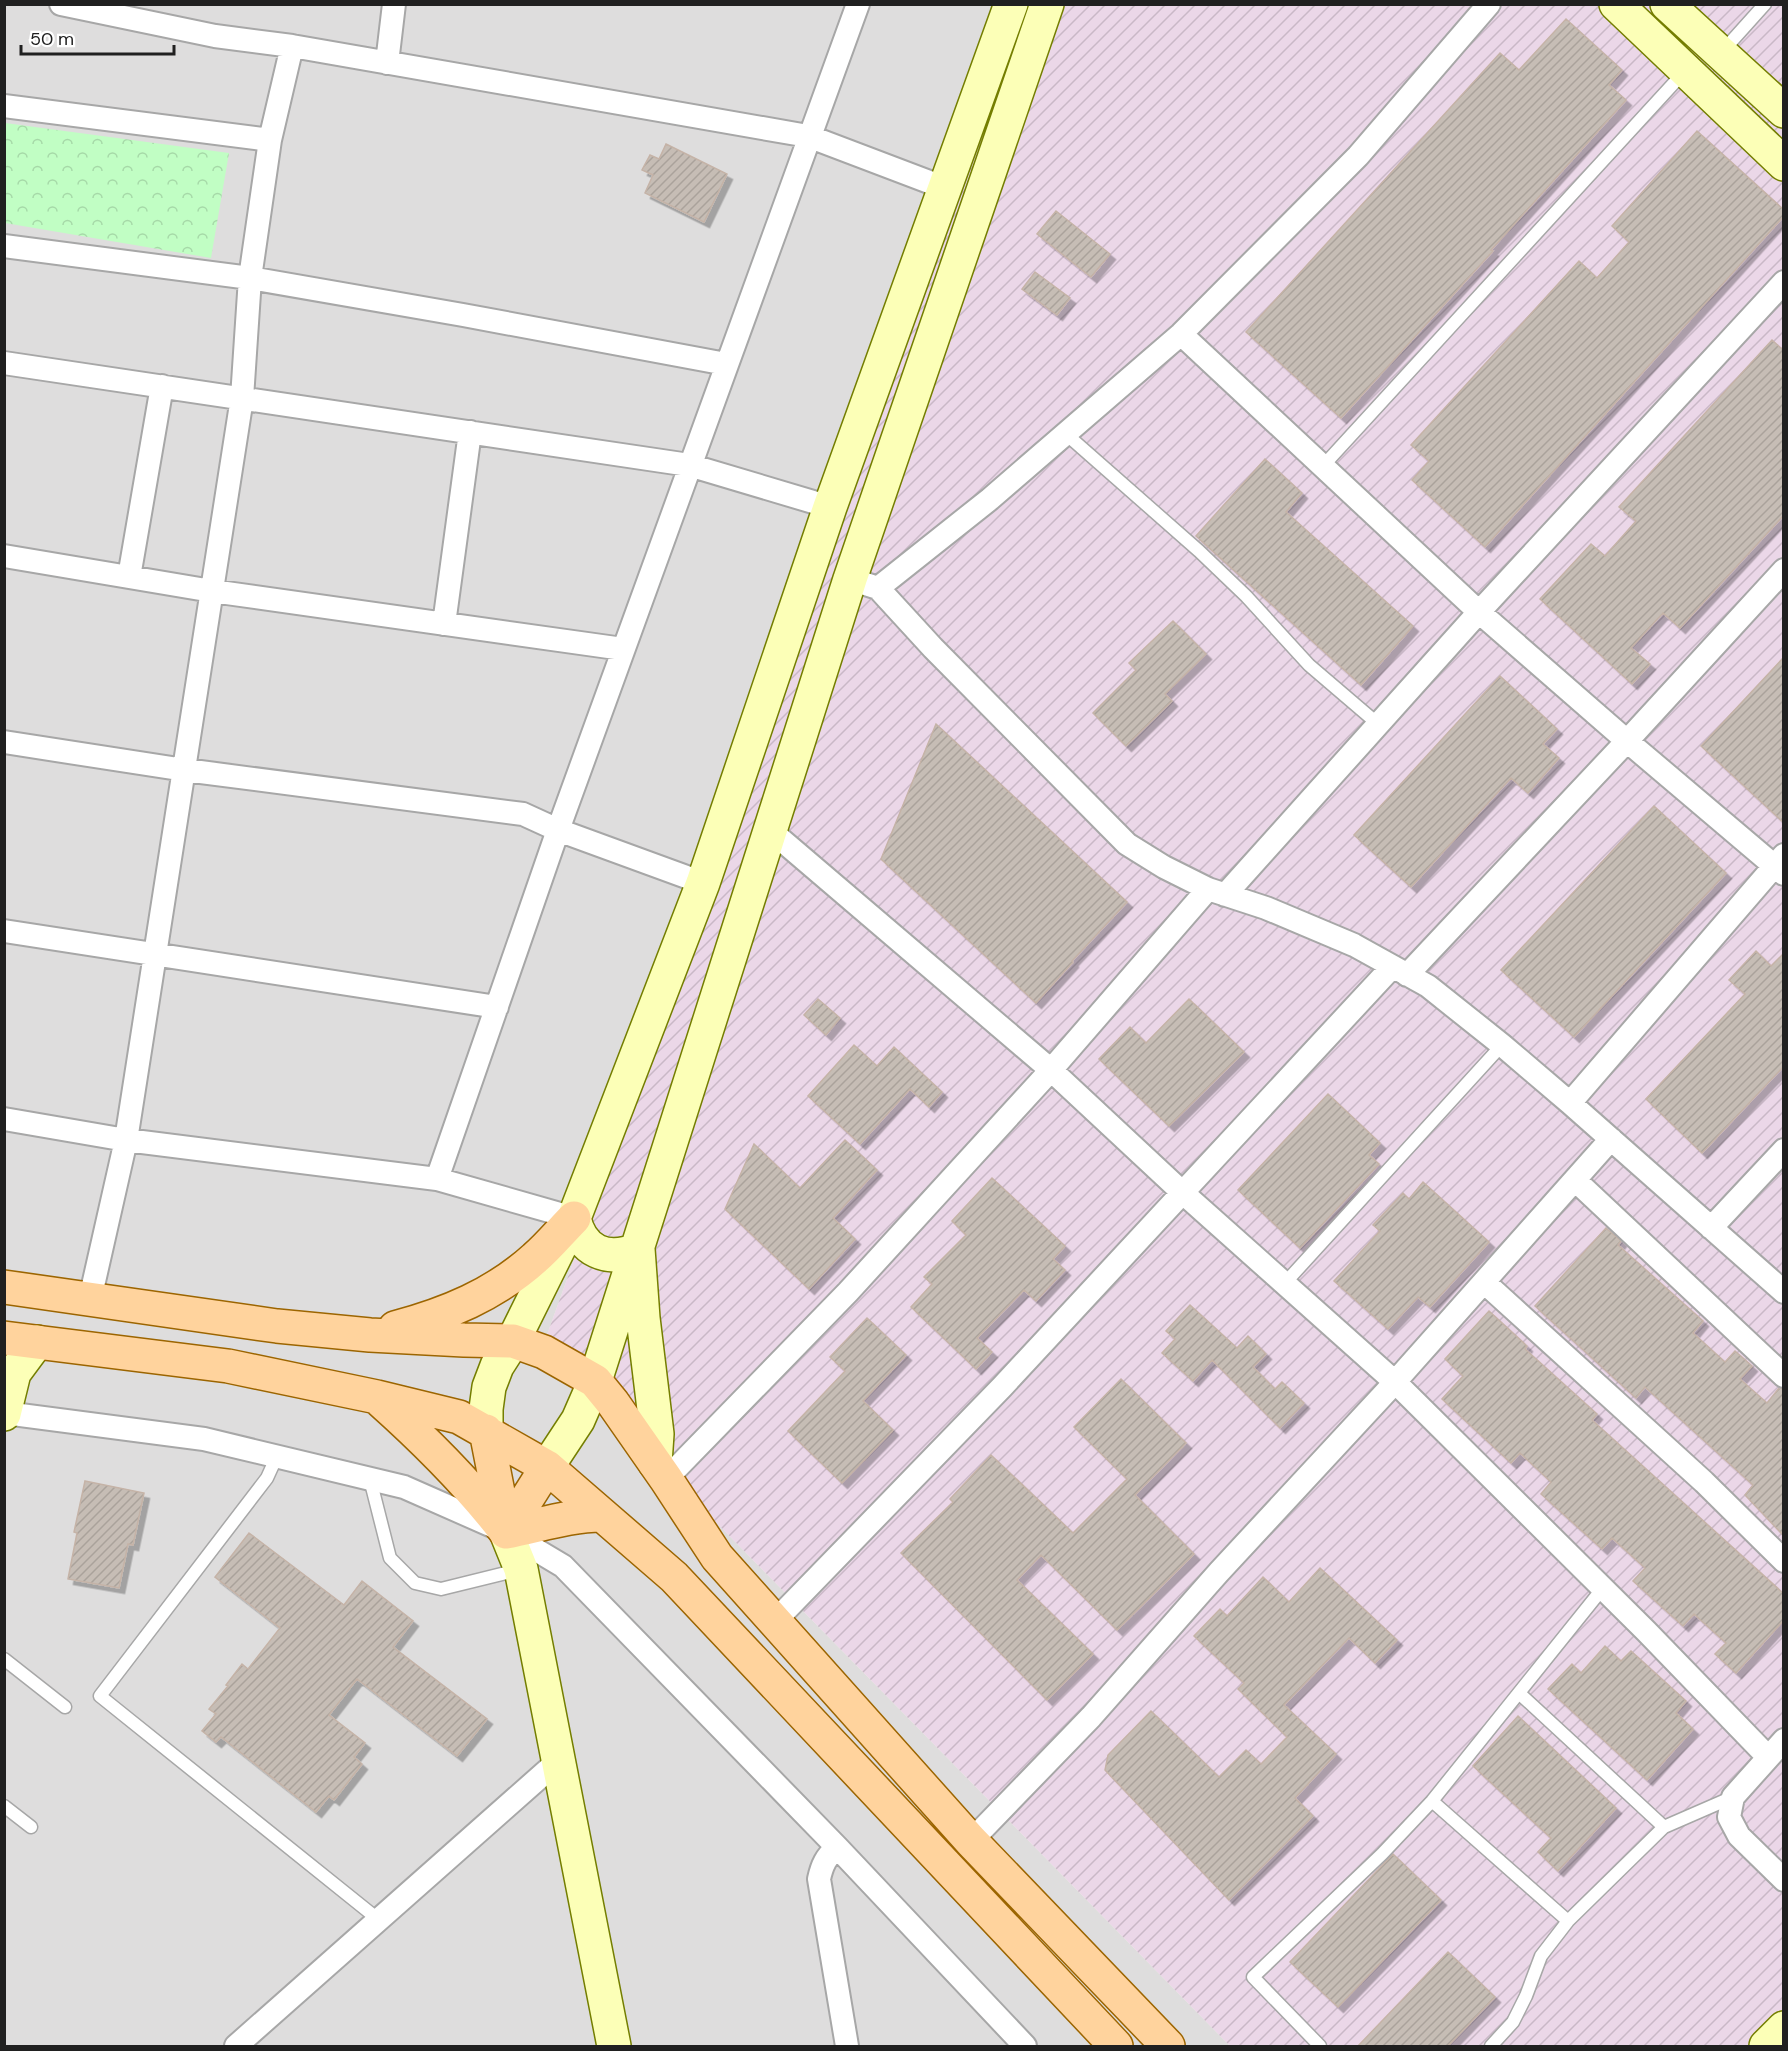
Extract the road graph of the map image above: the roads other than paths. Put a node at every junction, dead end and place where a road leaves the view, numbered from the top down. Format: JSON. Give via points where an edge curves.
{"nodes":[{"id":1,"x":61,"y":4,"type":"edge"},
{"id":2,"x":394,"y":4,"type":"edge"},
{"id":3,"x":858,"y":4,"type":"edge"},
{"id":4,"x":1011,"y":4,"type":"edge"},
{"id":5,"x":1047,"y":4,"type":"edge"},
{"id":6,"x":1489,"y":4,"type":"edge"},
{"id":7,"x":1616,"y":4,"type":"edge"},
{"id":8,"x":1666,"y":4,"type":"edge"},
{"id":9,"x":1765,"y":4,"type":"edge"},
{"id":10,"x":292,"y":46,"type":"junction"},
{"id":11,"x":1721,"y":54,"type":"junction"},
{"id":12,"x":387,"y":63,"type":"junction"},
{"id":13,"x":1685,"y":71,"type":"junction"},
{"id":14,"x":4,"y":106,"type":"edge"},
{"id":15,"x":1784,"y":111,"type":"edge"},
{"id":16,"x":808,"y":136,"type":"junction"},
{"id":17,"x":270,"y":140,"type":"junction"},
{"id":18,"x":1784,"y":164,"type":"edge"},
{"id":19,"x":945,"y":188,"type":"junction"},
{"id":20,"x":4,"y":246,"type":"edge"},
{"id":21,"x":250,"y":278,"type":"junction"},
{"id":22,"x":1784,"y":282,"type":"edge"},
{"id":23,"x":1181,"y":334,"type":"junction"},
{"id":24,"x":4,"y":363,"type":"edge"},
{"id":25,"x":726,"y":364,"type":"junction"},
{"id":26,"x":162,"y":386,"type":"junction"},
{"id":27,"x":242,"y":398,"type":"junction"},
{"id":28,"x":470,"y":432,"type":"junction"},
{"id":29,"x":1066,"y":434,"type":"junction"},
{"id":30,"x":689,"y":465,"type":"junction"},
{"id":31,"x":1323,"y":466,"type":"junction"},
{"id":32,"x":830,"y":507,"type":"junction"},
{"id":33,"x":4,"y":556,"type":"edge"},
{"id":34,"x":1784,"y":570,"type":"edge"},
{"id":35,"x":129,"y":577,"type":"junction"},
{"id":36,"x":864,"y":583,"type":"junction"},
{"id":37,"x":212,"y":591,"type":"junction"},
{"id":38,"x":1479,"y":612,"type":"junction"},
{"id":39,"x":444,"y":624,"type":"junction"},
{"id":40,"x":623,"y":649,"type":"junction"},
{"id":41,"x":1378,"y":724,"type":"junction"},
{"id":42,"x":1627,"y":741,"type":"junction"},
{"id":43,"x":4,"y":742,"type":"edge"},
{"id":44,"x":185,"y":770,"type":"junction"},
{"id":45,"x":558,"y":830,"type":"junction"},
{"id":46,"x":771,"y":831,"type":"junction"},
{"id":47,"x":1780,"y":864,"type":"edge"},
{"id":48,"x":703,"y":883,"type":"junction"},
{"id":49,"x":1216,"y":892,"type":"junction"},
{"id":50,"x":4,"y":930,"type":"edge"},
{"id":51,"x":156,"y":955,"type":"junction"},
{"id":52,"x":1400,"y":971,"type":"junction"},
{"id":53,"x":496,"y":1007,"type":"junction"},
{"id":54,"x":1502,"y":1045,"type":"junction"},
{"id":55,"x":1051,"y":1070,"type":"junction"},
{"id":56,"x":1570,"y":1103,"type":"junction"},
{"id":57,"x":4,"y":1119,"type":"edge"},
{"id":58,"x":1611,"y":1139,"type":"junction"},
{"id":59,"x":126,"y":1140,"type":"junction"},
{"id":60,"x":1784,"y":1150,"type":"edge"},
{"id":61,"x":437,"y":1179,"type":"junction"},
{"id":62,"x":1575,"y":1180,"type":"junction"},
{"id":63,"x":1183,"y":1192,"type":"junction"},
{"id":64,"x":574,"y":1218,"type":"junction"},
{"id":65,"x":1711,"y":1228,"type":"junction"},
{"id":66,"x":638,"y":1250,"type":"junction"},
{"id":67,"x":1484,"y":1282,"type":"junction"},
{"id":68,"x":1285,"y":1283,"type":"junction"},
{"id":69,"x":4,"y":1287,"type":"edge"},
{"id":70,"x":1784,"y":1292,"type":"edge"},
{"id":71,"x":90,"y":1299,"type":"junction"},
{"id":72,"x":370,"y":1335,"type":"junction"},
{"id":73,"x":4,"y":1338,"type":"edge"},
{"id":74,"x":513,"y":1341,"type":"junction"},
{"id":75,"x":37,"y":1342,"type":"junction"},
{"id":76,"x":1784,"y":1376,"type":"edge"},
{"id":77,"x":595,"y":1381,"type":"junction"},
{"id":78,"x":1395,"y":1382,"type":"junction"},
{"id":79,"x":377,"y":1397,"type":"junction"},
{"id":80,"x":5,"y":1413,"type":"edge"},
{"id":81,"x":486,"y":1431,"type":"junction"},
{"id":82,"x":277,"y":1456,"type":"junction"},
{"id":83,"x":547,"y":1467,"type":"junction"},
{"id":84,"x":661,"y":1471,"type":"junction"},
{"id":85,"x":370,"y":1479,"type":"junction"},
{"id":86,"x":602,"y":1515,"type":"junction"},
{"id":87,"x":506,"y":1533,"type":"junction"},
{"id":88,"x":1784,"y":1561,"type":"edge"},
{"id":89,"x":521,"y":1569,"type":"junction"},
{"id":90,"x":1603,"y":1588,"type":"junction"},
{"id":91,"x":775,"y":1621,"type":"junction"},
{"id":92,"x":4,"y":1659,"type":"edge"},
{"id":93,"x":1519,"y":1693,"type":"junction"},
{"id":94,"x":64,"y":1707,"type":"dead end"},
{"id":95,"x":1784,"y":1740,"type":"edge"},
{"id":96,"x":1768,"y":1757,"type":"junction"},
{"id":97,"x":558,"y":1761,"type":"junction"},
{"id":98,"x":1733,"y":1797,"type":"junction"},
{"id":99,"x":1432,"y":1801,"type":"junction"},
{"id":100,"x":4,"y":1806,"type":"edge"},
{"id":101,"x":31,"y":1827,"type":"dead end"},
{"id":102,"x":1664,"y":1827,"type":"junction"},
{"id":103,"x":972,"y":1841,"type":"junction"},
{"id":104,"x":837,"y":1847,"type":"junction"},
{"id":105,"x":1784,"y":1880,"type":"edge"},
{"id":106,"x":379,"y":1920,"type":"junction"},
{"id":107,"x":1568,"y":1921,"type":"junction"},
{"id":108,"x":1784,"y":2028,"type":"edge"},
{"id":109,"x":236,"y":2046,"type":"edge"},
{"id":110,"x":614,"y":2046,"type":"edge"},
{"id":111,"x":847,"y":2046,"type":"edge"},
{"id":112,"x":1025,"y":2046,"type":"edge"},
{"id":113,"x":1116,"y":2046,"type":"edge"},
{"id":114,"x":1168,"y":2046,"type":"edge"},
{"id":115,"x":1320,"y":2046,"type":"edge"},
{"id":116,"x":1491,"y":2046,"type":"edge"},
{"id":117,"x":1766,"y":2046,"type":"edge"}],
"edges":[{"from":1,"to":10,"type":"street","via":[[215,36]]},
{"from":2,"to":12,"type":"street"},
{"from":3,"to":16,"type":"street"},
{"from":4,"to":19,"type":"main road"},
{"from":5,"to":36,"type":"main road"},
{"from":6,"to":23,"type":"street","via":[[1358,156]]},
{"from":7,"to":13,"type":"main road"},
{"from":8,"to":11,"type":"main road"},
{"from":9,"to":11,"type":"lane"},
{"from":10,"to":12,"type":"street"},
{"from":10,"to":17,"type":"street"},
{"from":11,"to":15,"type":"main road"},
{"from":12,"to":16,"type":"street"},
{"from":13,"to":18,"type":"main road"},
{"from":13,"to":31,"type":"lane"},
{"from":14,"to":17,"type":"street"},
{"from":16,"to":19,"type":"street"},
{"from":16,"to":25,"type":"street"},
{"from":17,"to":21,"type":"street"},
{"from":19,"to":32,"type":"main road"},
{"from":20,"to":21,"type":"street"},
{"from":21,"to":25,"type":"street"},
{"from":21,"to":27,"type":"street"},
{"from":22,"to":38,"type":"street"},
{"from":23,"to":29,"type":"street"},
{"from":23,"to":31,"type":"street"},
{"from":24,"to":26,"type":"street"},
{"from":25,"to":30,"type":"street"},
{"from":26,"to":27,"type":"street"},
{"from":26,"to":35,"type":"street"},
{"from":27,"to":28,"type":"street"},
{"from":27,"to":37,"type":"street"},
{"from":28,"to":30,"type":"street"},
{"from":28,"to":39,"type":"street"},
{"from":29,"to":36,"type":"street","via":[[990,499]]},
{"from":29,"to":41,"type":"lane","via":[[1199,551],[1309,665]]},
{"from":30,"to":32,"type":"street"},
{"from":30,"to":40,"type":"street"},
{"from":31,"to":38,"type":"street"},
{"from":32,"to":48,"type":"main road"},
{"from":33,"to":35,"type":"street"},
{"from":34,"to":42,"type":"street"},
{"from":35,"to":37,"type":"street"},
{"from":36,"to":46,"type":"main road"},
{"from":36,"to":49,"type":"street","via":[[1127,844]]},
{"from":37,"to":39,"type":"street"},
{"from":37,"to":44,"type":"street"},
{"from":38,"to":41,"type":"street"},
{"from":38,"to":42,"type":"street"},
{"from":39,"to":40,"type":"street"},
{"from":40,"to":45,"type":"street"},
{"from":41,"to":49,"type":"street"},
{"from":42,"to":47,"type":"street"},
{"from":42,"to":52,"type":"street"},
{"from":43,"to":44,"type":"street"},
{"from":44,"to":45,"type":"street","via":[[523,814]]},
{"from":44,"to":51,"type":"street"},
{"from":45,"to":48,"type":"street"},
{"from":45,"to":53,"type":"street"},
{"from":46,"to":55,"type":"street"},
{"from":46,"to":66,"type":"main road"},
{"from":47,"to":56,"type":"street"},
{"from":48,"to":64,"type":"main road"},
{"from":49,"to":52,"type":"street","via":[[1354,945]]},
{"from":49,"to":55,"type":"street"},
{"from":50,"to":51,"type":"street"},
{"from":51,"to":53,"type":"street"},
{"from":51,"to":59,"type":"street"},
{"from":52,"to":54,"type":"street","via":[[1428,986]]},
{"from":52,"to":63,"type":"street"},
{"from":53,"to":61,"type":"street"},
{"from":54,"to":56,"type":"street"},
{"from":54,"to":68,"type":"lane"},
{"from":55,"to":63,"type":"street"},
{"from":55,"to":84,"type":"street","via":[[848,1292]]},
{"from":56,"to":58,"type":"street"},
{"from":57,"to":59,"type":"street"},
{"from":58,"to":62,"type":"street"},
{"from":58,"to":65,"type":"street"},
{"from":59,"to":61,"type":"street"},
{"from":59,"to":71,"type":"street"},
{"from":60,"to":65,"type":"street"},
{"from":61,"to":64,"type":"street"},
{"from":62,"to":67,"type":"street"},
{"from":62,"to":76,"type":"street"},
{"from":63,"to":68,"type":"street"},
{"from":63,"to":91,"type":"street","via":[[1002,1387]]},
{"from":64,"to":66,"type":"main road","via":[[580,1236],[594,1250],[611,1255]]},
{"from":64,"to":72,"type":"main road","via":[[536,1258],[482,1297],[430,1318]]},
{"from":64,"to":74,"type":"main road"},
{"from":65,"to":70,"type":"street"},
{"from":66,"to":77,"type":"main road"},
{"from":66,"to":84,"type":"main road"},
{"from":67,"to":78,"type":"street"},
{"from":67,"to":88,"type":"street","via":[[1704,1482]]},
{"from":68,"to":78,"type":"street"},
{"from":69,"to":71,"type":"main road"},
{"from":71,"to":72,"type":"main road"},
{"from":72,"to":74,"type":"main road"},
{"from":73,"to":75,"type":"main road"},
{"from":74,"to":77,"type":"main road","via":[[544,1352]]},
{"from":74,"to":81,"type":"main road","via":[[489,1387]]},
{"from":75,"to":79,"type":"main road","via":[[228,1366]]},
{"from":75,"to":80,"type":"main road","via":[[14,1373]]},
{"from":77,"to":83,"type":"main road","via":[[578,1420]]},
{"from":77,"to":84,"type":"main road"},
{"from":78,"to":90,"type":"street"},
{"from":78,"to":103,"type":"street","via":[[1091,1717]]},
{"from":79,"to":81,"type":"main road","via":[[459,1417]]},
{"from":79,"to":87,"type":"main road","via":[[447,1462]]},
{"from":80,"to":82,"type":"street","via":[[204,1439]]},
{"from":81,"to":83,"type":"main road"},
{"from":81,"to":87,"type":"main road"},
{"from":82,"to":85,"type":"street"},
{"from":82,"to":106,"type":"lane","via":[[267,1478],[100,1696]]},
{"from":83,"to":86,"type":"main road"},
{"from":83,"to":87,"type":"main road"},
{"from":84,"to":91,"type":"main road","via":[[717,1557]]},
{"from":85,"to":87,"type":"street","via":[[404,1487]]},
{"from":85,"to":89,"type":"lane","via":[[390,1558],[415,1583],[441,1589]]},
{"from":86,"to":87,"type":"main road","via":[[573,1516]]},
{"from":86,"to":113,"type":"main road","via":[[675,1577]]},
{"from":87,"to":89,"type":"main road"},
{"from":87,"to":104,"type":"street","via":[[563,1566]]},
{"from":89,"to":97,"type":"main road"},
{"from":90,"to":93,"type":"lane"},
{"from":90,"to":96,"type":"street"},
{"from":91,"to":103,"type":"main road"},
{"from":92,"to":94,"type":"lane"},
{"from":93,"to":99,"type":"lane"},
{"from":93,"to":102,"type":"lane"},
{"from":95,"to":96,"type":"street"},
{"from":96,"to":98,"type":"street"},
{"from":97,"to":106,"type":"street"},
{"from":97,"to":110,"type":"main road"},
{"from":98,"to":102,"type":"lane"},
{"from":98,"to":105,"type":"street","via":[[1729,1818],[1739,1836]]},
{"from":99,"to":107,"type":"lane"},
{"from":99,"to":115,"type":"lane","via":[[1383,1854],[1253,1977]]},
{"from":100,"to":101,"type":"lane"},
{"from":102,"to":107,"type":"lane"},
{"from":103,"to":114,"type":"main road"},
{"from":104,"to":111,"type":"street","via":[[828,1855],[819,1879]]},
{"from":104,"to":112,"type":"street"},
{"from":106,"to":109,"type":"street"},
{"from":107,"to":116,"type":"lane","via":[[1541,1956],[1513,2022]]},
{"from":108,"to":117,"type":"main road"}]}
